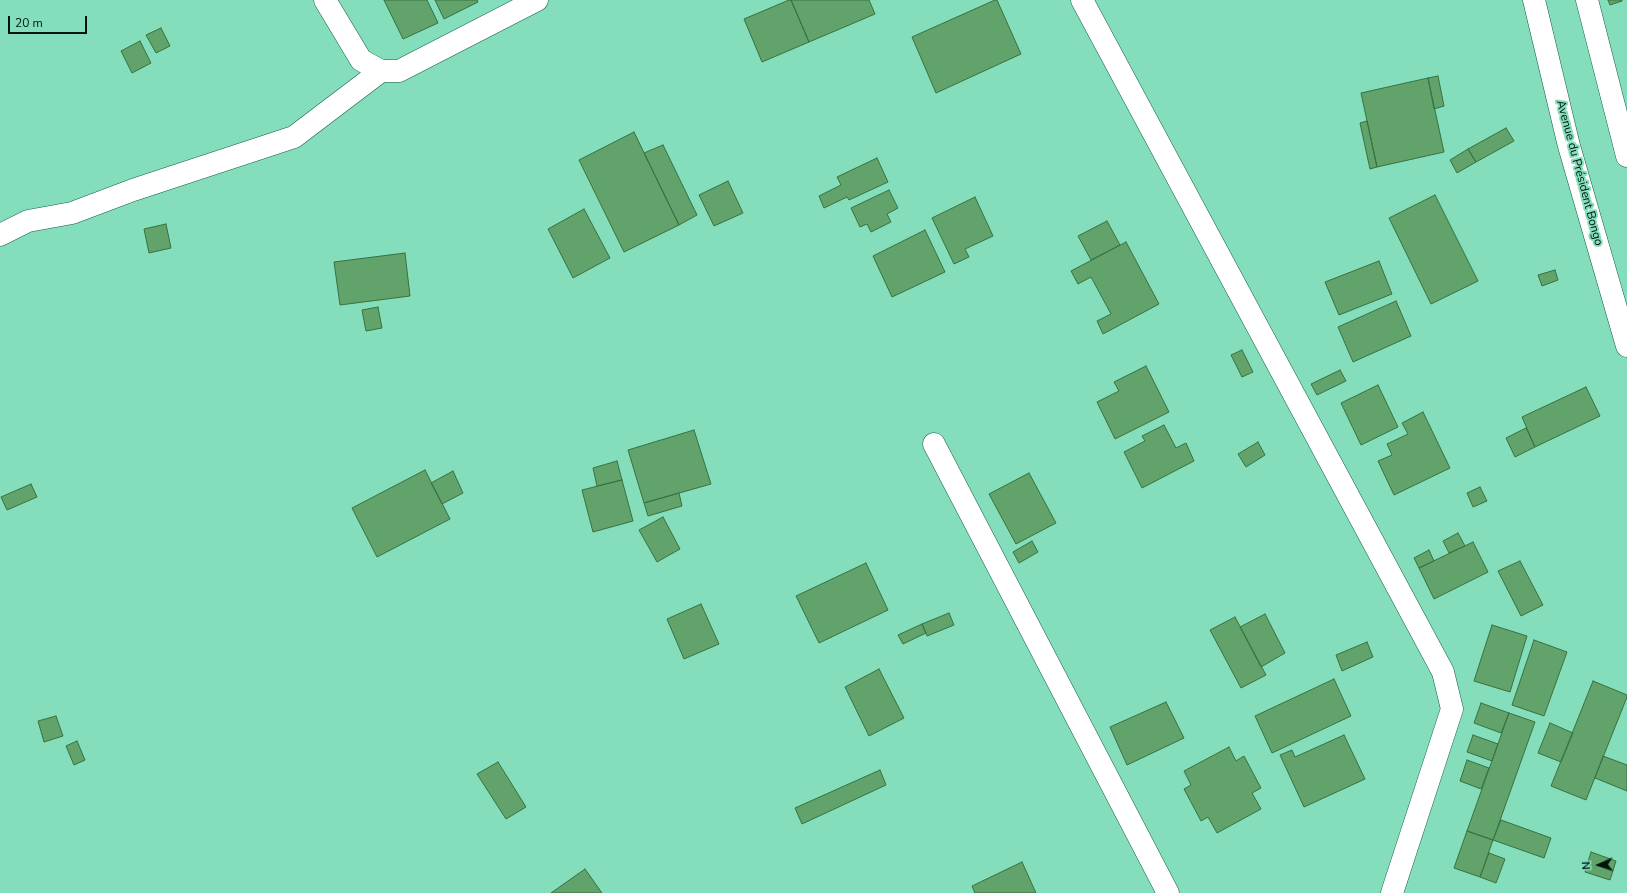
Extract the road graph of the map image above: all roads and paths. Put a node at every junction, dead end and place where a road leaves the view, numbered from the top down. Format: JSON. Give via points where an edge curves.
{"nodes":[{"id":1,"x":325,"y":0,"type":"edge"},
{"id":2,"x":537,"y":0,"type":"edge"},
{"id":3,"x":1082,"y":0,"type":"edge"},
{"id":4,"x":1534,"y":0,"type":"edge"},
{"id":5,"x":1587,"y":0,"type":"edge"},
{"id":6,"x":381,"y":71,"type":"junction"},
{"id":7,"x":1627,"y":156,"type":"edge"},
{"id":8,"x":0,"y":235,"type":"edge"},
{"id":9,"x":1627,"y":346,"type":"edge"},
{"id":10,"x":934,"y":444,"type":"dead end"},
{"id":11,"x":1168,"y":893,"type":"edge"},
{"id":12,"x":1392,"y":893,"type":"edge"}],
"edges":[{"from":1,"to":6,"type":"street","via":[[361,60]]},
{"from":2,"to":6,"type":"street","via":[[399,71]]},
{"from":3,"to":12,"type":"street","via":[[1443,672],[1452,709]]},
{"from":4,"to":9,"type":"street","name":"Avenue du Président Bongo","via":[[1569,146]]},
{"from":5,"to":7,"type":"street"},
{"from":6,"to":8,"type":"street","via":[[294,137],[133,190],[72,213],[28,220]]},
{"from":10,"to":11,"type":"street"}]}
